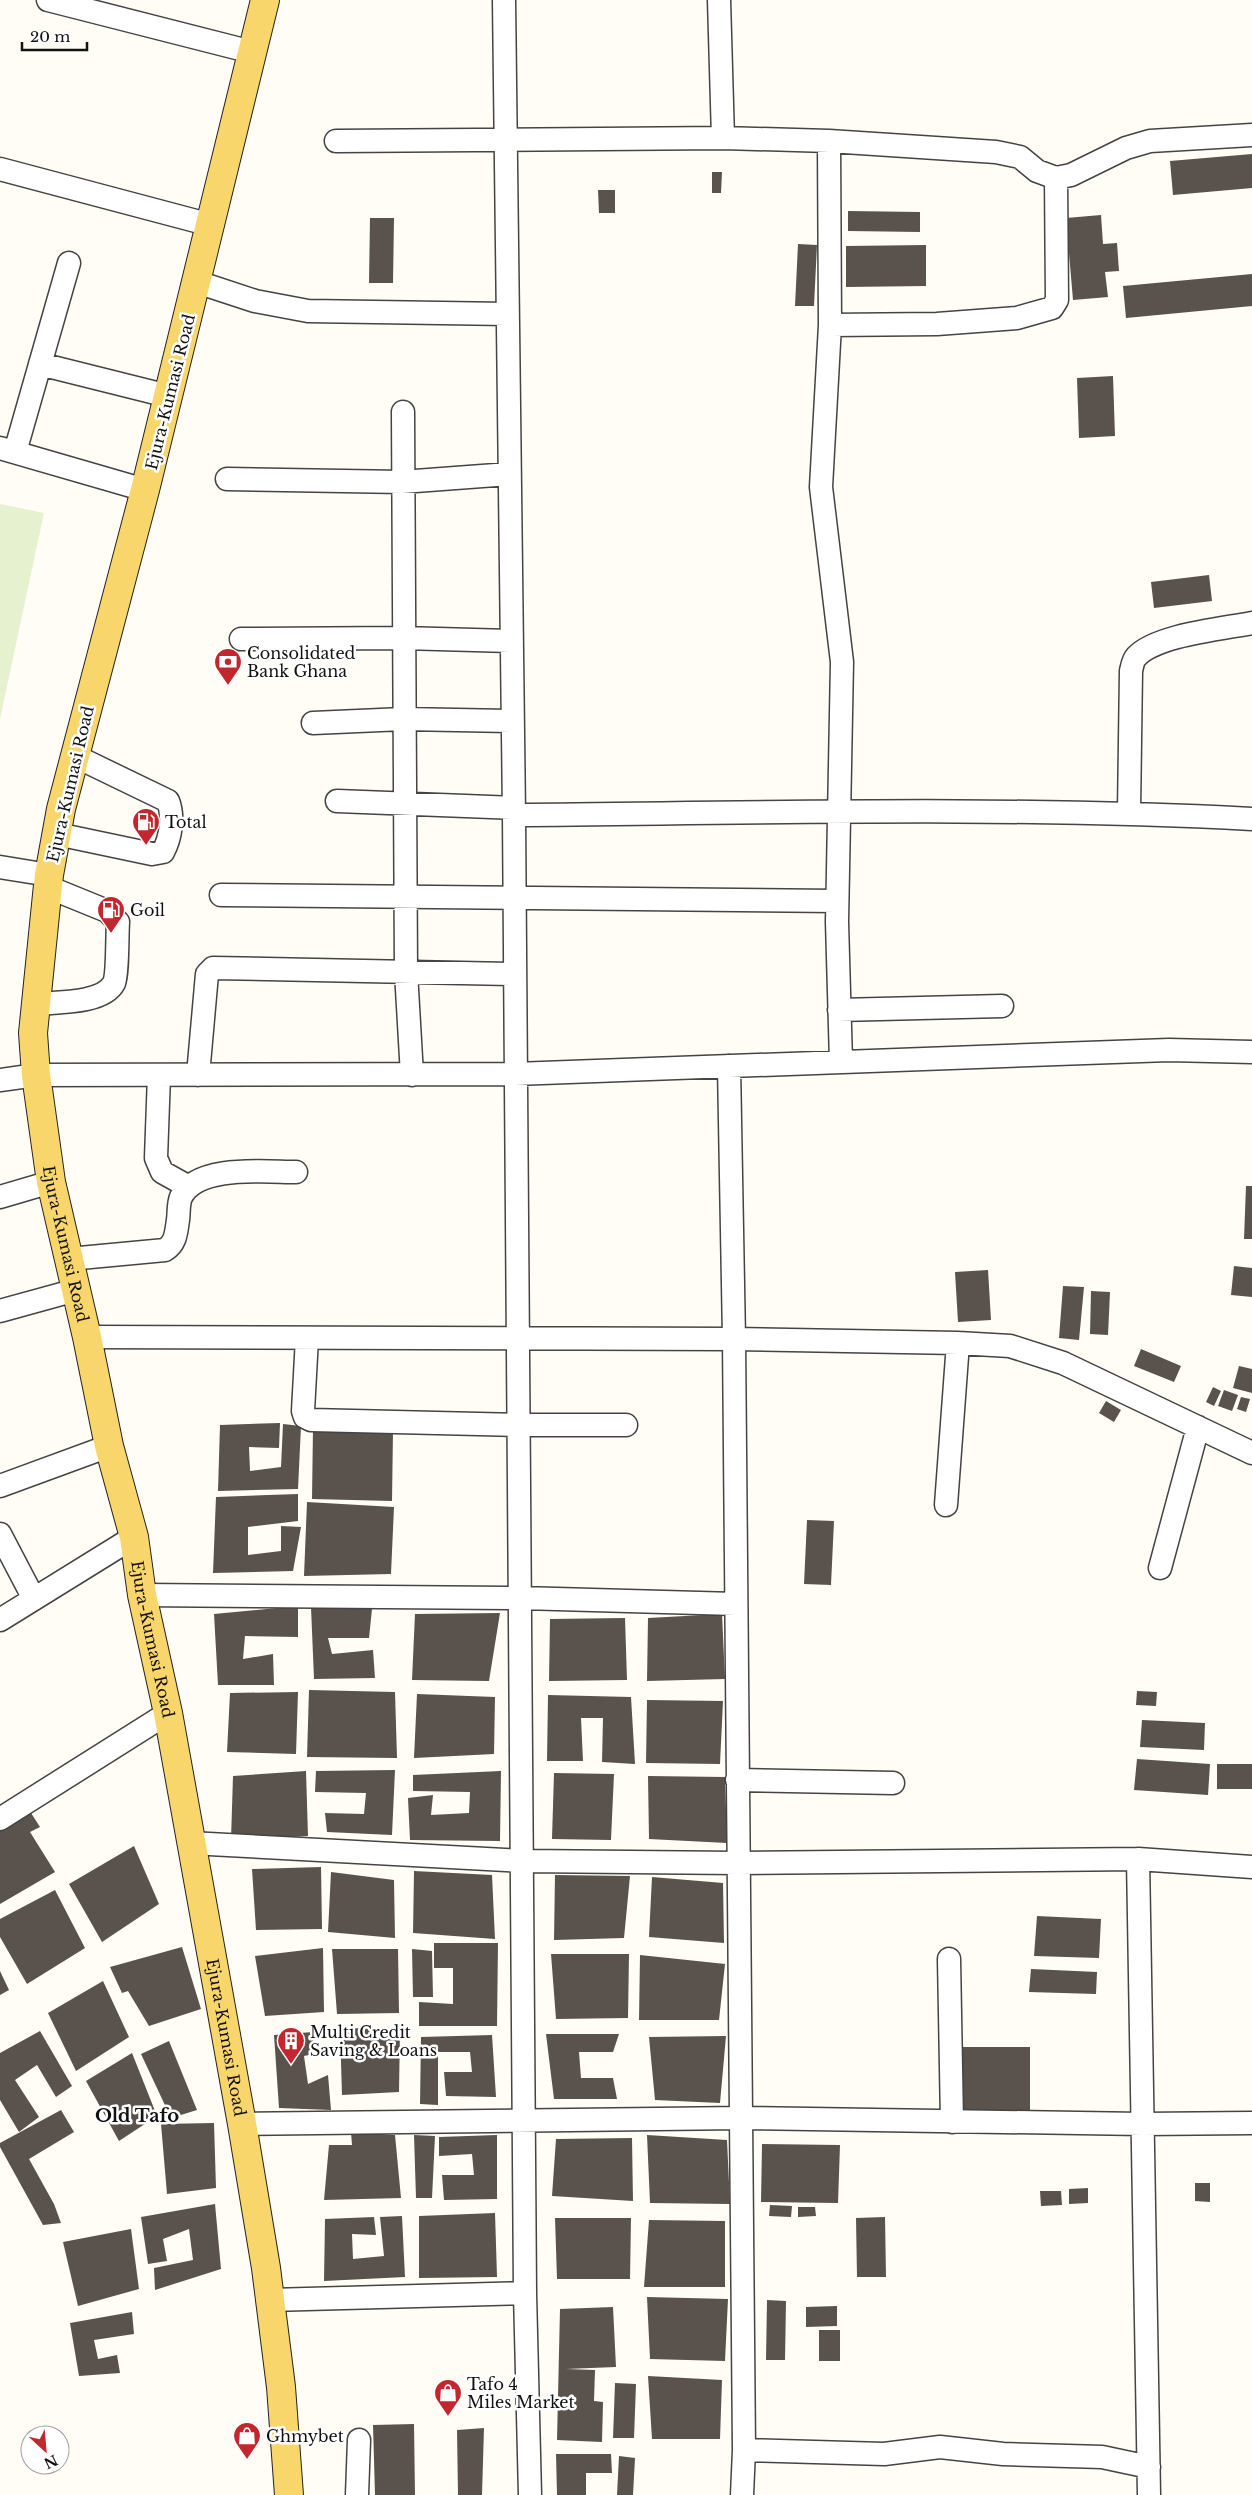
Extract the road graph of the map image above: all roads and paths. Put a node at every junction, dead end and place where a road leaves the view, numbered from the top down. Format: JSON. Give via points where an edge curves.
{"nodes":[{"id":1,"x":48,"y":0,"type":"edge"},
{"id":2,"x":265,"y":0,"type":"edge"},
{"id":3,"x":504,"y":0,"type":"edge"},
{"id":4,"x":719,"y":0,"type":"edge"},
{"id":5,"x":252,"y":52,"type":"junction"},
{"id":6,"x":1252,"y":135,"type":"edge"},
{"id":7,"x":723,"y":138,"type":"junction"},
{"id":8,"x":505,"y":139,"type":"junction"},
{"id":9,"x":336,"y":141,"type":"dead end"},
{"id":10,"x":829,"y":142,"type":"junction"},
{"id":11,"x":0,"y":169,"type":"edge"},
{"id":12,"x":1056,"y":178,"type":"junction"},
{"id":13,"x":211,"y":226,"type":"junction"},
{"id":14,"x":69,"y":263,"type":"dead end"},
{"id":15,"x":197,"y":282,"type":"junction"},
{"id":16,"x":507,"y":314,"type":"junction"},
{"id":17,"x":830,"y":325,"type":"junction"},
{"id":18,"x":40,"y":364,"type":"junction"},
{"id":19,"x":168,"y":396,"type":"junction"},
{"id":20,"x":403,"y":412,"type":"dead end"},
{"id":21,"x":7,"y":450,"type":"edge"},
{"id":22,"x":509,"y":474,"type":"junction"},
{"id":23,"x":227,"y":478,"type":"dead end"},
{"id":24,"x":402,"y":482,"type":"junction"},
{"id":25,"x":145,"y":490,"type":"junction"},
{"id":26,"x":1252,"y":623,"type":"edge"},
{"id":27,"x":241,"y":638,"type":"dead end"},
{"id":28,"x":402,"y":638,"type":"junction"},
{"id":29,"x":510,"y":641,"type":"junction"},
{"id":30,"x":402,"y":719,"type":"junction"},
{"id":31,"x":511,"y":721,"type":"junction"},
{"id":32,"x":313,"y":723,"type":"dead end"},
{"id":33,"x":75,"y":756,"type":"junction"},
{"id":34,"x":337,"y":801,"type":"dead end"},
{"id":35,"x":404,"y":805,"type":"junction"},
{"id":36,"x":514,"y":811,"type":"junction"},
{"id":37,"x":839,"y":812,"type":"junction"},
{"id":38,"x":1129,"y":812,"type":"junction"},
{"id":39,"x":1252,"y":819,"type":"edge"},
{"id":40,"x":57,"y":834,"type":"junction"},
{"id":41,"x":0,"y":867,"type":"edge"},
{"id":42,"x":49,"y":881,"type":"junction"},
{"id":43,"x":221,"y":895,"type":"dead end"},
{"id":44,"x":405,"y":895,"type":"junction"},
{"id":45,"x":514,"y":897,"type":"junction"},
{"id":46,"x":837,"y":901,"type":"junction"},
{"id":47,"x":406,"y":972,"type":"junction"},
{"id":48,"x":514,"y":974,"type":"junction"},
{"id":49,"x":35,"y":1004,"type":"junction"},
{"id":50,"x":1002,"y":1006,"type":"dead end"},
{"id":51,"x":839,"y":1010,"type":"junction"},
{"id":52,"x":1252,"y":1052,"type":"edge"},
{"id":53,"x":840,"y":1062,"type":"junction"},
{"id":54,"x":729,"y":1066,"type":"junction"},
{"id":55,"x":515,"y":1074,"type":"junction"},
{"id":56,"x":159,"y":1075,"type":"junction"},
{"id":57,"x":198,"y":1075,"type":"junction"},
{"id":58,"x":412,"y":1075,"type":"junction"},
{"id":59,"x":36,"y":1076,"type":"junction"},
{"id":60,"x":0,"y":1080,"type":"edge"},
{"id":61,"x":296,"y":1172,"type":"dead end"},
{"id":62,"x":51,"y":1182,"type":"junction"},
{"id":63,"x":189,"y":1187,"type":"junction"},
{"id":64,"x":0,"y":1196,"type":"edge"},
{"id":65,"x":68,"y":1260,"type":"junction"},
{"id":66,"x":76,"y":1290,"type":"junction"},
{"id":67,"x":0,"y":1311,"type":"edge"},
{"id":68,"x":86,"y":1337,"type":"junction"},
{"id":69,"x":307,"y":1338,"type":"junction"},
{"id":70,"x":519,"y":1339,"type":"junction"},
{"id":71,"x":734,"y":1339,"type":"junction"},
{"id":72,"x":958,"y":1343,"type":"junction"},
{"id":73,"x":518,"y":1425,"type":"junction"},
{"id":74,"x":626,"y":1425,"type":"dead end"},
{"id":75,"x":1198,"y":1427,"type":"junction"},
{"id":76,"x":109,"y":1446,"type":"junction"},
{"id":77,"x":1252,"y":1453,"type":"edge"},
{"id":78,"x":0,"y":1486,"type":"edge"},
{"id":79,"x":946,"y":1506,"type":"dead end"},
{"id":80,"x":0,"y":1534,"type":"edge"},
{"id":81,"x":134,"y":1537,"type":"junction"},
{"id":82,"x":1160,"y":1568,"type":"dead end"},
{"id":83,"x":142,"y":1595,"type":"junction"},
{"id":84,"x":521,"y":1598,"type":"junction"},
{"id":85,"x":34,"y":1599,"type":"junction"},
{"id":86,"x":735,"y":1604,"type":"junction"},
{"id":87,"x":0,"y":1620,"type":"edge"},
{"id":88,"x":168,"y":1713,"type":"junction"},
{"id":89,"x":737,"y":1780,"type":"junction"},
{"id":90,"x":892,"y":1783,"type":"dead end"},
{"id":91,"x":0,"y":1819,"type":"edge"},
{"id":92,"x":190,"y":1843,"type":"junction"},
{"id":93,"x":1138,"y":1859,"type":"junction"},
{"id":94,"x":522,"y":1861,"type":"junction"},
{"id":95,"x":738,"y":1863,"type":"junction"},
{"id":96,"x":1252,"y":1867,"type":"edge"},
{"id":97,"x":949,"y":1959,"type":"dead end"},
{"id":98,"x":741,"y":2118,"type":"junction"},
{"id":99,"x":524,"y":2121,"type":"junction"},
{"id":100,"x":952,"y":2122,"type":"junction"},
{"id":101,"x":1252,"y":2123,"type":"edge"},
{"id":102,"x":242,"y":2124,"type":"junction"},
{"id":103,"x":1142,"y":2124,"type":"junction"},
{"id":104,"x":525,"y":2293,"type":"junction"},
{"id":105,"x":270,"y":2300,"type":"junction"},
{"id":106,"x":359,"y":2440,"type":"dead end"},
{"id":107,"x":744,"y":2450,"type":"junction"},
{"id":108,"x":1149,"y":2467,"type":"junction"},
{"id":109,"x":289,"y":2495,"type":"edge"},
{"id":110,"x":357,"y":2495,"type":"edge"},
{"id":111,"x":530,"y":2495,"type":"edge"},
{"id":112,"x":742,"y":2495,"type":"edge"},
{"id":113,"x":1149,"y":2495,"type":"edge"}],
"edges":[{"from":1,"to":5,"type":"street"},
{"from":2,"to":5,"type":"main road","name":"Ejura-Kumasi Road"},
{"from":3,"to":8,"type":"street"},
{"from":4,"to":7,"type":"street"},
{"from":5,"to":13,"type":"main road","name":"Ejura-Kumasi Road"},
{"from":6,"to":12,"type":"street","via":[[1150,142],[1126,148],[1072,175]]},
{"from":7,"to":8,"type":"street"},
{"from":7,"to":10,"type":"street"},
{"from":8,"to":9,"type":"street"},
{"from":8,"to":16,"type":"street"},
{"from":10,"to":12,"type":"street","via":[[996,152],[1020,157],[1037,171]]},
{"from":10,"to":17,"type":"street"},
{"from":11,"to":13,"type":"street"},
{"from":12,"to":17,"type":"street","via":[[1057,300],[1052,308],[1017,318],[937,324]]},
{"from":13,"to":15,"type":"main road","name":"Ejura-Kumasi Road"},
{"from":14,"to":18,"type":"street"},
{"from":15,"to":16,"type":"street","via":[[255,302],[308,311]]},
{"from":15,"to":19,"type":"main road","name":"Ejura-Kumasi Road"},
{"from":16,"to":22,"type":"street"},
{"from":17,"to":37,"type":"street","via":[[821,487],[842,662]]},
{"from":18,"to":19,"type":"street"},
{"from":18,"to":21,"type":"street"},
{"from":19,"to":25,"type":"main road","name":"Ejura-Kumasi Road"},
{"from":20,"to":24,"type":"street"},
{"from":21,"to":25,"type":"street"},
{"from":22,"to":24,"type":"street"},
{"from":22,"to":29,"type":"street"},
{"from":23,"to":24,"type":"street"},
{"from":24,"to":28,"type":"street"},
{"from":25,"to":33,"type":"main road","name":"Ejura-Kumasi Road"},
{"from":26,"to":38,"type":"street","via":[[1165,640],[1146,648],[1134,658],[1131,671]]},
{"from":27,"to":28,"type":"street"},
{"from":28,"to":29,"type":"street"},
{"from":28,"to":30,"type":"street"},
{"from":29,"to":31,"type":"street"},
{"from":30,"to":31,"type":"street"},
{"from":30,"to":32,"type":"street"},
{"from":30,"to":35,"type":"street"},
{"from":31,"to":36,"type":"street"},
{"from":33,"to":40,"type":"main road","name":"Ejura-Kumasi Road"},
{"from":33,"to":40,"type":"street","via":[[168,801],[172,810],[168,843],[163,852],[152,854]]},
{"from":34,"to":35,"type":"street"},
{"from":35,"to":36,"type":"street"},
{"from":35,"to":44,"type":"street"},
{"from":36,"to":37,"type":"street"},
{"from":36,"to":45,"type":"street"},
{"from":37,"to":38,"type":"street"},
{"from":37,"to":46,"type":"street"},
{"from":38,"to":39,"type":"street"},
{"from":40,"to":42,"type":"main road","name":"Ejura-Kumasi Road"},
{"from":41,"to":42,"type":"street"},
{"from":42,"to":49,"type":"main road","name":"Ejura-Kumasi Road"},
{"from":42,"to":49,"type":"street","via":[[107,912],[118,922],[115,982],[107,992],[91,999]]},
{"from":43,"to":44,"type":"street"},
{"from":44,"to":45,"type":"street"},
{"from":44,"to":47,"type":"street"},
{"from":45,"to":46,"type":"street"},
{"from":45,"to":48,"type":"street"},
{"from":46,"to":51,"type":"street"},
{"from":47,"to":48,"type":"street"},
{"from":47,"to":57,"type":"street","via":[[213,968],[207,974]]},
{"from":47,"to":58,"type":"street"},
{"from":48,"to":55,"type":"street"},
{"from":49,"to":59,"type":"main road","name":"Ejura-Kumasi Road"},
{"from":50,"to":51,"type":"street"},
{"from":51,"to":53,"type":"street"},
{"from":52,"to":53,"type":"street","via":[[1169,1050]]},
{"from":53,"to":54,"type":"street"},
{"from":54,"to":55,"type":"street"},
{"from":54,"to":71,"type":"street"},
{"from":55,"to":58,"type":"street"},
{"from":55,"to":70,"type":"street"},
{"from":56,"to":57,"type":"street"},
{"from":56,"to":59,"type":"street"},
{"from":56,"to":63,"type":"street","via":[[156,1158],[162,1172]]},
{"from":57,"to":58,"type":"street"},
{"from":59,"to":60,"type":"street"},
{"from":59,"to":62,"type":"main road","name":"Ejura-Kumasi Road"},
{"from":61,"to":63,"type":"street","via":[[221,1172]]},
{"from":62,"to":64,"type":"street"},
{"from":62,"to":65,"type":"main road","name":"Ejura-Kumasi Road"},
{"from":63,"to":65,"type":"street","via":[[181,1198],[172,1246],[164,1250]]},
{"from":65,"to":66,"type":"main road","name":"Ejura-Kumasi Road"},
{"from":66,"to":67,"type":"street"},
{"from":66,"to":68,"type":"main road","name":"Ejura-Kumasi Road"},
{"from":68,"to":69,"type":"street"},
{"from":68,"to":76,"type":"main road","name":"Ejura-Kumasi Road"},
{"from":69,"to":70,"type":"street"},
{"from":69,"to":73,"type":"street","via":[[303,1410],[305,1417],[311,1420]]},
{"from":70,"to":71,"type":"street"},
{"from":70,"to":73,"type":"street"},
{"from":71,"to":72,"type":"street"},
{"from":71,"to":86,"type":"street"},
{"from":72,"to":75,"type":"street","via":[[1010,1346],[1064,1363]]},
{"from":72,"to":79,"type":"street"},
{"from":73,"to":74,"type":"street"},
{"from":73,"to":84,"type":"street"},
{"from":75,"to":77,"type":"street"},
{"from":75,"to":82,"type":"street"},
{"from":76,"to":78,"type":"street"},
{"from":76,"to":81,"type":"main road","name":"Ejura-Kumasi Road"},
{"from":80,"to":85,"type":"street"},
{"from":81,"to":83,"type":"main road","name":"Ejura-Kumasi Road"},
{"from":81,"to":85,"type":"street"},
{"from":83,"to":84,"type":"street"},
{"from":83,"to":88,"type":"main road","name":"Ejura-Kumasi Road"},
{"from":84,"to":86,"type":"street"},
{"from":84,"to":94,"type":"street"},
{"from":85,"to":87,"type":"street"},
{"from":86,"to":89,"type":"street"},
{"from":88,"to":91,"type":"street"},
{"from":88,"to":92,"type":"main road","name":"Ejura-Kumasi Road"},
{"from":89,"to":90,"type":"street"},
{"from":89,"to":95,"type":"street"},
{"from":92,"to":94,"type":"street"},
{"from":92,"to":102,"type":"main road","name":"Ejura-Kumasi Road"},
{"from":93,"to":95,"type":"street"},
{"from":93,"to":96,"type":"street"},
{"from":93,"to":103,"type":"street"},
{"from":94,"to":95,"type":"street"},
{"from":94,"to":99,"type":"street"},
{"from":95,"to":98,"type":"street"},
{"from":97,"to":100,"type":"street"},
{"from":98,"to":99,"type":"street"},
{"from":98,"to":100,"type":"street"},
{"from":98,"to":107,"type":"street"},
{"from":99,"to":102,"type":"street"},
{"from":99,"to":104,"type":"street"},
{"from":100,"to":103,"type":"street"},
{"from":101,"to":103,"type":"street"},
{"from":102,"to":105,"type":"main road","name":"Ejura-Kumasi Road"},
{"from":103,"to":108,"type":"street"},
{"from":104,"to":105,"type":"street"},
{"from":104,"to":111,"type":"street"},
{"from":105,"to":109,"type":"main road","name":"Ejura-Kumasi Road","via":[[281,2387]]},
{"from":106,"to":110,"type":"street"},
{"from":107,"to":108,"type":"street","via":[[884,2454],[940,2447],[1003,2454],[1102,2457]]},
{"from":107,"to":112,"type":"street"},
{"from":108,"to":113,"type":"street"}]}
